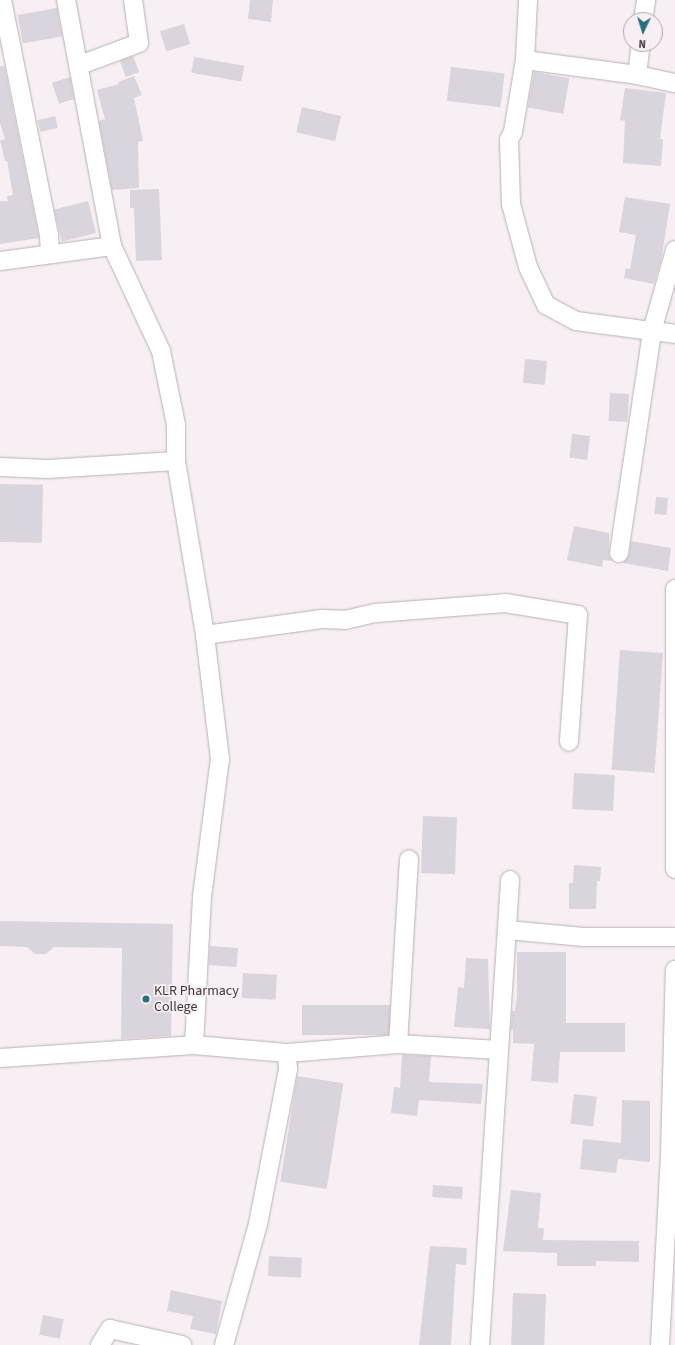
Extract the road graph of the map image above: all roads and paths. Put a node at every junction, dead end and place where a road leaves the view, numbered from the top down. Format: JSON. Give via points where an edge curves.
{"nodes":[{"id":1,"x":2,"y":0,"type":"edge"},
{"id":2,"x":66,"y":0,"type":"edge"},
{"id":3,"x":133,"y":0,"type":"edge"},
{"id":4,"x":528,"y":0,"type":"edge"},
{"id":5,"x":646,"y":0,"type":"edge"},
{"id":6,"x":644,"y":12,"type":"edge"},
{"id":7,"x":640,"y":52,"type":"edge"},
{"id":8,"x":525,"y":60,"type":"junction"},
{"id":9,"x":80,"y":66,"type":"junction"},
{"id":10,"x":637,"y":74,"type":"junction"},
{"id":11,"x":675,"y":83,"type":"edge"},
{"id":12,"x":112,"y":246,"type":"junction"},
{"id":13,"x":675,"y":250,"type":"edge"},
{"id":14,"x":50,"y":254,"type":"junction"},
{"id":15,"x":0,"y":261,"type":"edge"},
{"id":16,"x":652,"y":331,"type":"junction"},
{"id":17,"x":675,"y":334,"type":"edge"},
{"id":18,"x":176,"y":461,"type":"junction"},
{"id":19,"x":0,"y":467,"type":"edge"},
{"id":20,"x":618,"y":553,"type":"dead end"},
{"id":21,"x":675,"y":589,"type":"edge"},
{"id":22,"x":205,"y":635,"type":"junction"},
{"id":23,"x":569,"y":742,"type":"dead end"},
{"id":24,"x":409,"y":860,"type":"dead end"},
{"id":25,"x":675,"y":869,"type":"edge"},
{"id":26,"x":510,"y":880,"type":"dead end"},
{"id":27,"x":507,"y":930,"type":"junction"},
{"id":28,"x":675,"y":937,"type":"edge"},
{"id":29,"x":675,"y":970,"type":"edge"},
{"id":30,"x":398,"y":1044,"type":"junction"},
{"id":31,"x":194,"y":1045,"type":"junction"},
{"id":32,"x":499,"y":1050,"type":"junction"},
{"id":33,"x":287,"y":1053,"type":"junction"},
{"id":34,"x":0,"y":1058,"type":"edge"},
{"id":35,"x":100,"y":1345,"type":"edge"},
{"id":36,"x":182,"y":1345,"type":"edge"},
{"id":37,"x":224,"y":1345,"type":"edge"},
{"id":38,"x":480,"y":1345,"type":"edge"},
{"id":39,"x":660,"y":1345,"type":"edge"}],
"edges":[{"from":1,"to":14,"type":"street","via":[[49,235]]},
{"from":2,"to":9,"type":"street"},
{"from":3,"to":9,"type":"street","via":[[139,43]]},
{"from":4,"to":8,"type":"street"},
{"from":5,"to":6,"type":"street"},
{"from":7,"to":10,"type":"street"},
{"from":8,"to":10,"type":"street"},
{"from":8,"to":16,"type":"street","via":[[513,132],[509,140],[511,204],[528,267],[546,305],[576,320]]},
{"from":9,"to":12,"type":"street"},
{"from":10,"to":11,"type":"street"},
{"from":12,"to":14,"type":"street"},
{"from":12,"to":18,"type":"street","via":[[161,351],[176,425]]},
{"from":13,"to":16,"type":"street"},
{"from":14,"to":15,"type":"street"},
{"from":16,"to":17,"type":"street"},
{"from":16,"to":20,"type":"street"},
{"from":18,"to":19,"type":"street","via":[[48,468]]},
{"from":18,"to":22,"type":"street"},
{"from":21,"to":25,"type":"street"},
{"from":22,"to":23,"type":"street","via":[[322,619],[345,620],[376,613],[505,603],[578,616]]},
{"from":22,"to":31,"type":"street","via":[[220,759],[202,897]]},
{"from":24,"to":30,"type":"street"},
{"from":26,"to":27,"type":"street"},
{"from":27,"to":28,"type":"street","via":[[584,937]]},
{"from":27,"to":32,"type":"street"},
{"from":29,"to":39,"type":"street","via":[[670,1155]]},
{"from":30,"to":32,"type":"street"},
{"from":30,"to":33,"type":"street"},
{"from":31,"to":33,"type":"street"},
{"from":31,"to":34,"type":"street"},
{"from":32,"to":38,"type":"street"},
{"from":33,"to":37,"type":"street","via":[[288,1069],[258,1224]]},
{"from":35,"to":36,"type":"street","via":[[110,1329]]}]}
